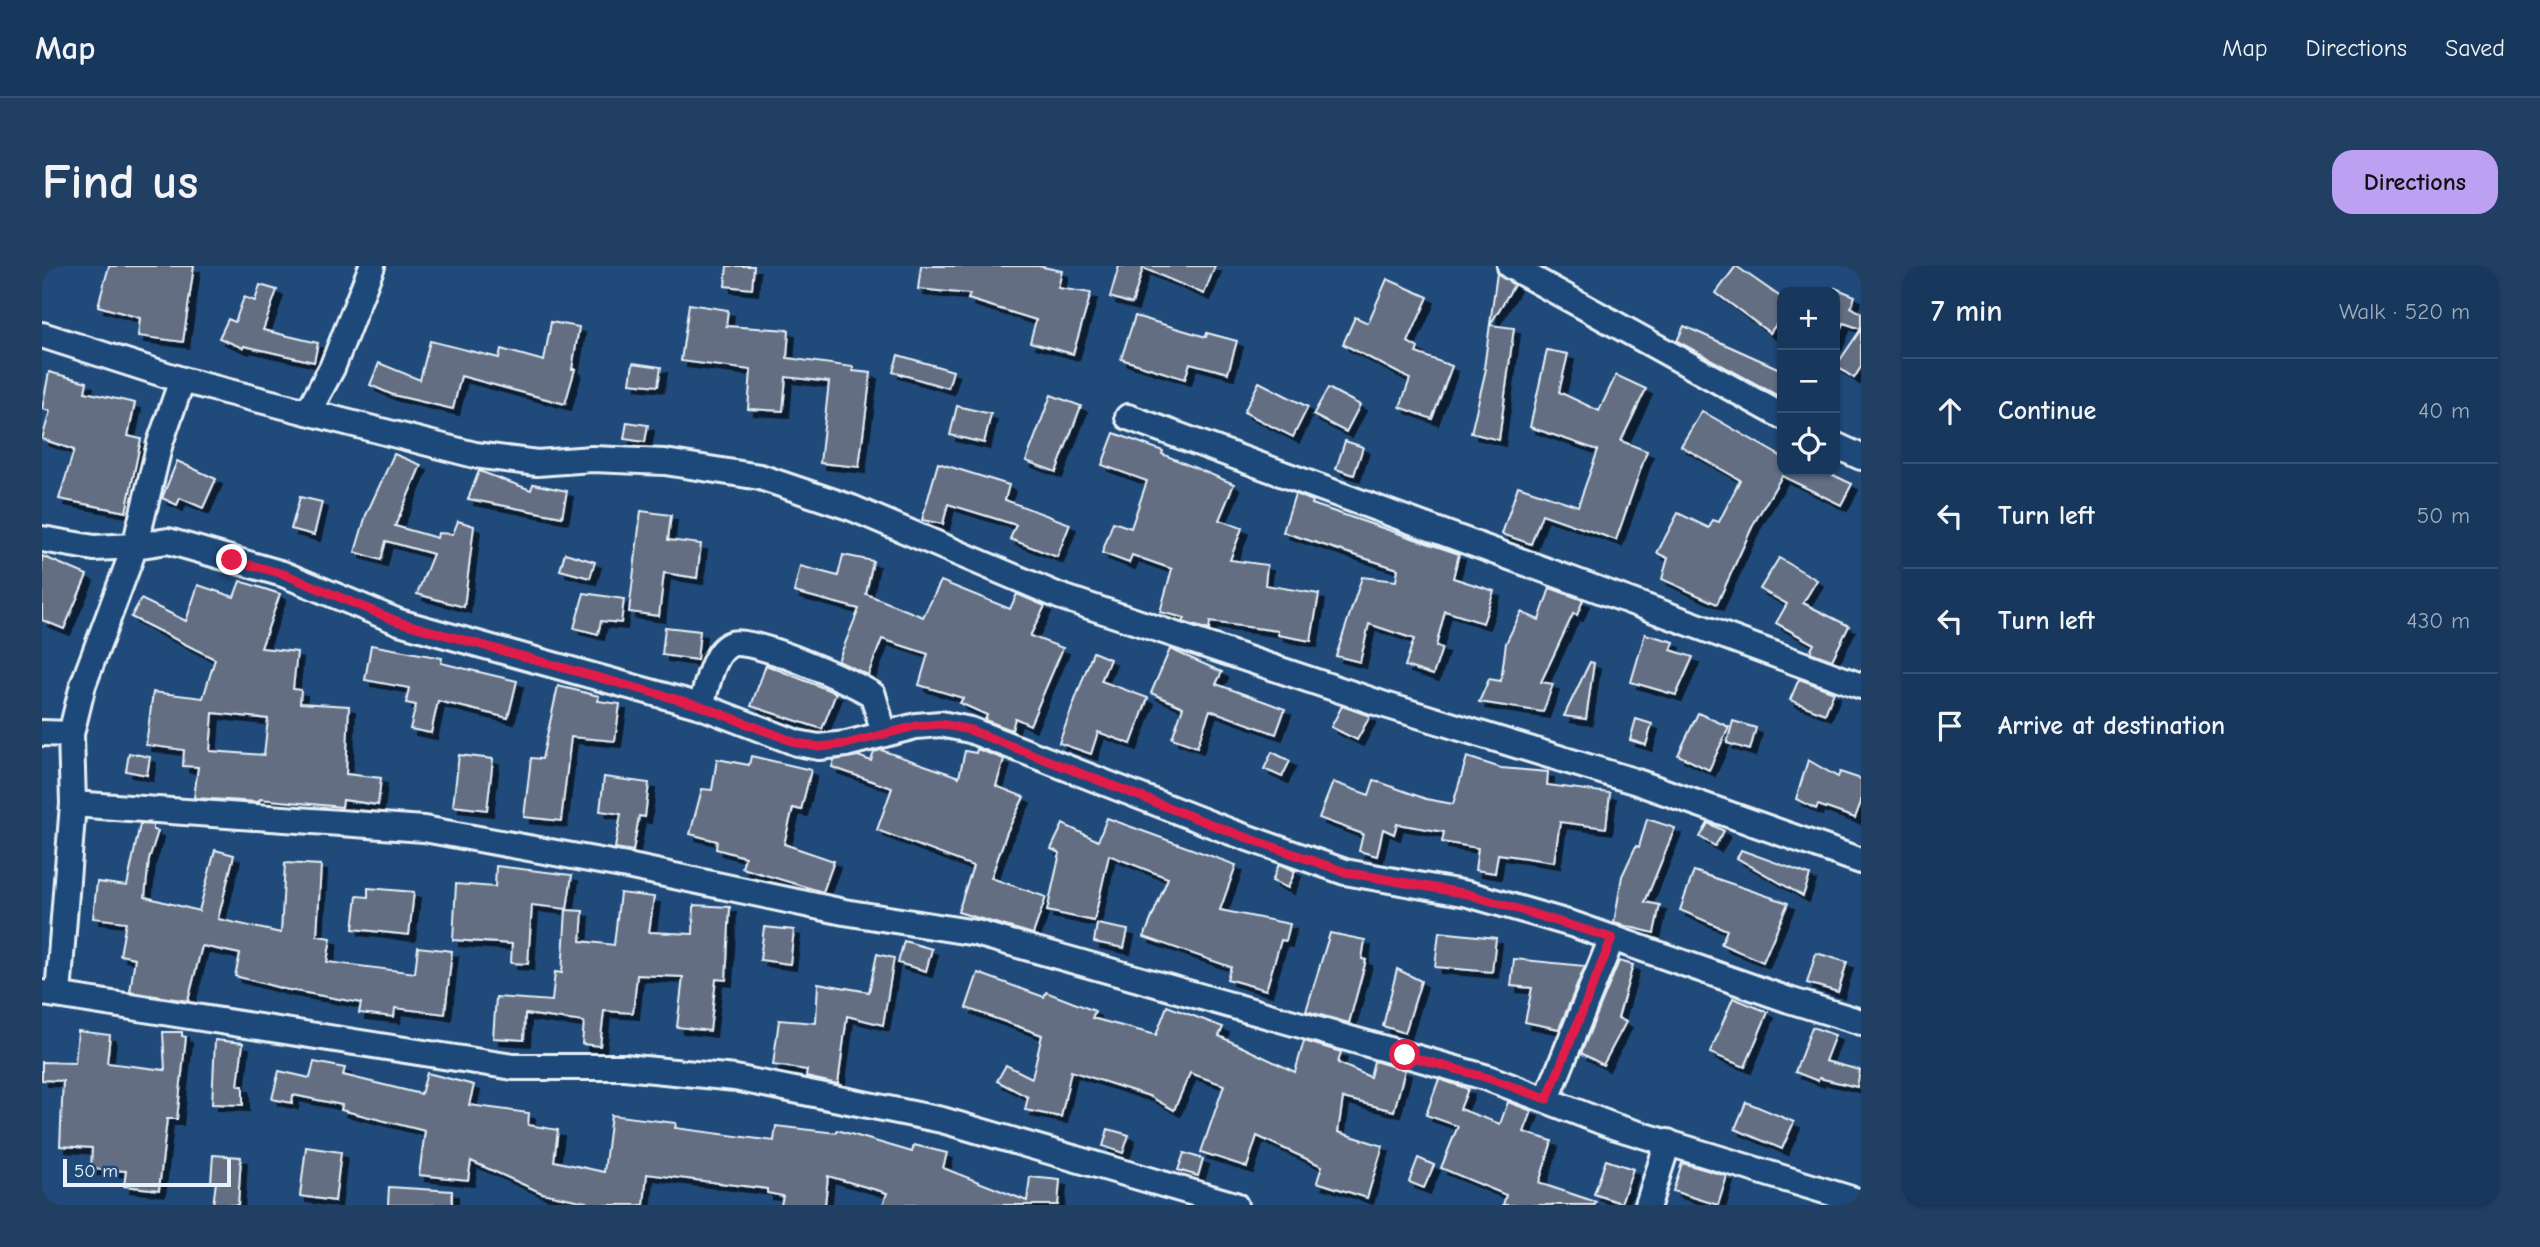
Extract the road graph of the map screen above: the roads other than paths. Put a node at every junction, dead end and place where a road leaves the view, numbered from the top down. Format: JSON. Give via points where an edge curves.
{"nodes":[{"id":1,"x":372,"y":266,"type":"edge"},
{"id":2,"x":1510,"y":266,"type":"edge"},
{"id":3,"x":42,"y":335,"type":"edge"},
{"id":4,"x":182,"y":380,"type":"junction"},
{"id":5,"x":308,"y":412,"type":"junction"},
{"id":6,"x":1777,"y":413,"type":"edge"},
{"id":7,"x":1128,"y":417,"type":"dead end"},
{"id":8,"x":1840,"y":447,"type":"edge"},
{"id":9,"x":1861,"y":457,"type":"edge"},
{"id":10,"x":42,"y":539,"type":"edge"},
{"id":11,"x":135,"y":546,"type":"junction"},
{"id":12,"x":1861,"y":686,"type":"edge"},
{"id":13,"x":701,"y":706,"type":"junction"},
{"id":14,"x":42,"y":733,"type":"edge"},
{"id":15,"x":71,"y":734,"type":"junction"},
{"id":16,"x":884,"y":734,"type":"junction"},
{"id":17,"x":73,"y":804,"type":"junction"},
{"id":18,"x":1861,"y":861,"type":"edge"},
{"id":19,"x":1612,"y":938,"type":"junction"},
{"id":20,"x":50,"y":993,"type":"edge"},
{"id":21,"x":1861,"y":1022,"type":"edge"},
{"id":22,"x":1547,"y":1099,"type":"junction"},
{"id":23,"x":1668,"y":1142,"type":"junction"},
{"id":24,"x":1861,"y":1202,"type":"edge"},
{"id":25,"x":1235,"y":1205,"type":"edge"},
{"id":26,"x":1648,"y":1205,"type":"edge"}],
"edges":[{"from":1,"to":5,"type":"street","via":[[332,368]]},
{"from":2,"to":6,"type":"street"},
{"from":3,"to":4,"type":"street"},
{"from":4,"to":5,"type":"street"},
{"from":4,"to":11,"type":"street","via":[[160,443]]},
{"from":5,"to":18,"type":"street","via":[[475,455],[537,463],[592,459],[665,462],[760,477],[852,509],[1059,596],[1382,704],[1634,781]]},
{"from":7,"to":12,"type":"street"},
{"from":8,"to":9,"type":"street"},
{"from":10,"to":11,"type":"street","via":[[94,548]]},
{"from":11,"to":13,"type":"street","via":[[168,541],[284,574],[399,622]]},
{"from":11,"to":15,"type":"street","via":[[83,685]]},
{"from":13,"to":16,"type":"street","via":[[819,747]]},
{"from":13,"to":16,"type":"street","via":[[719,653],[732,643],[751,644],[854,681],[873,695]]},
{"from":14,"to":15,"type":"street"},
{"from":15,"to":17,"type":"street"},
{"from":16,"to":19,"type":"street","via":[[941,724],[970,730],[1345,872],[1468,894]]},
{"from":17,"to":20,"type":"street"},
{"from":17,"to":22,"type":"street","via":[[424,829],[844,912],[976,933],[1488,1078]]},
{"from":19,"to":21,"type":"street"},
{"from":19,"to":22,"type":"street"},
{"from":20,"to":25,"type":"street","via":[[513,1067],[624,1067],[735,1078],[942,1120]]},
{"from":22,"to":23,"type":"street"},
{"from":23,"to":24,"type":"street"},
{"from":23,"to":26,"type":"street"}]}
